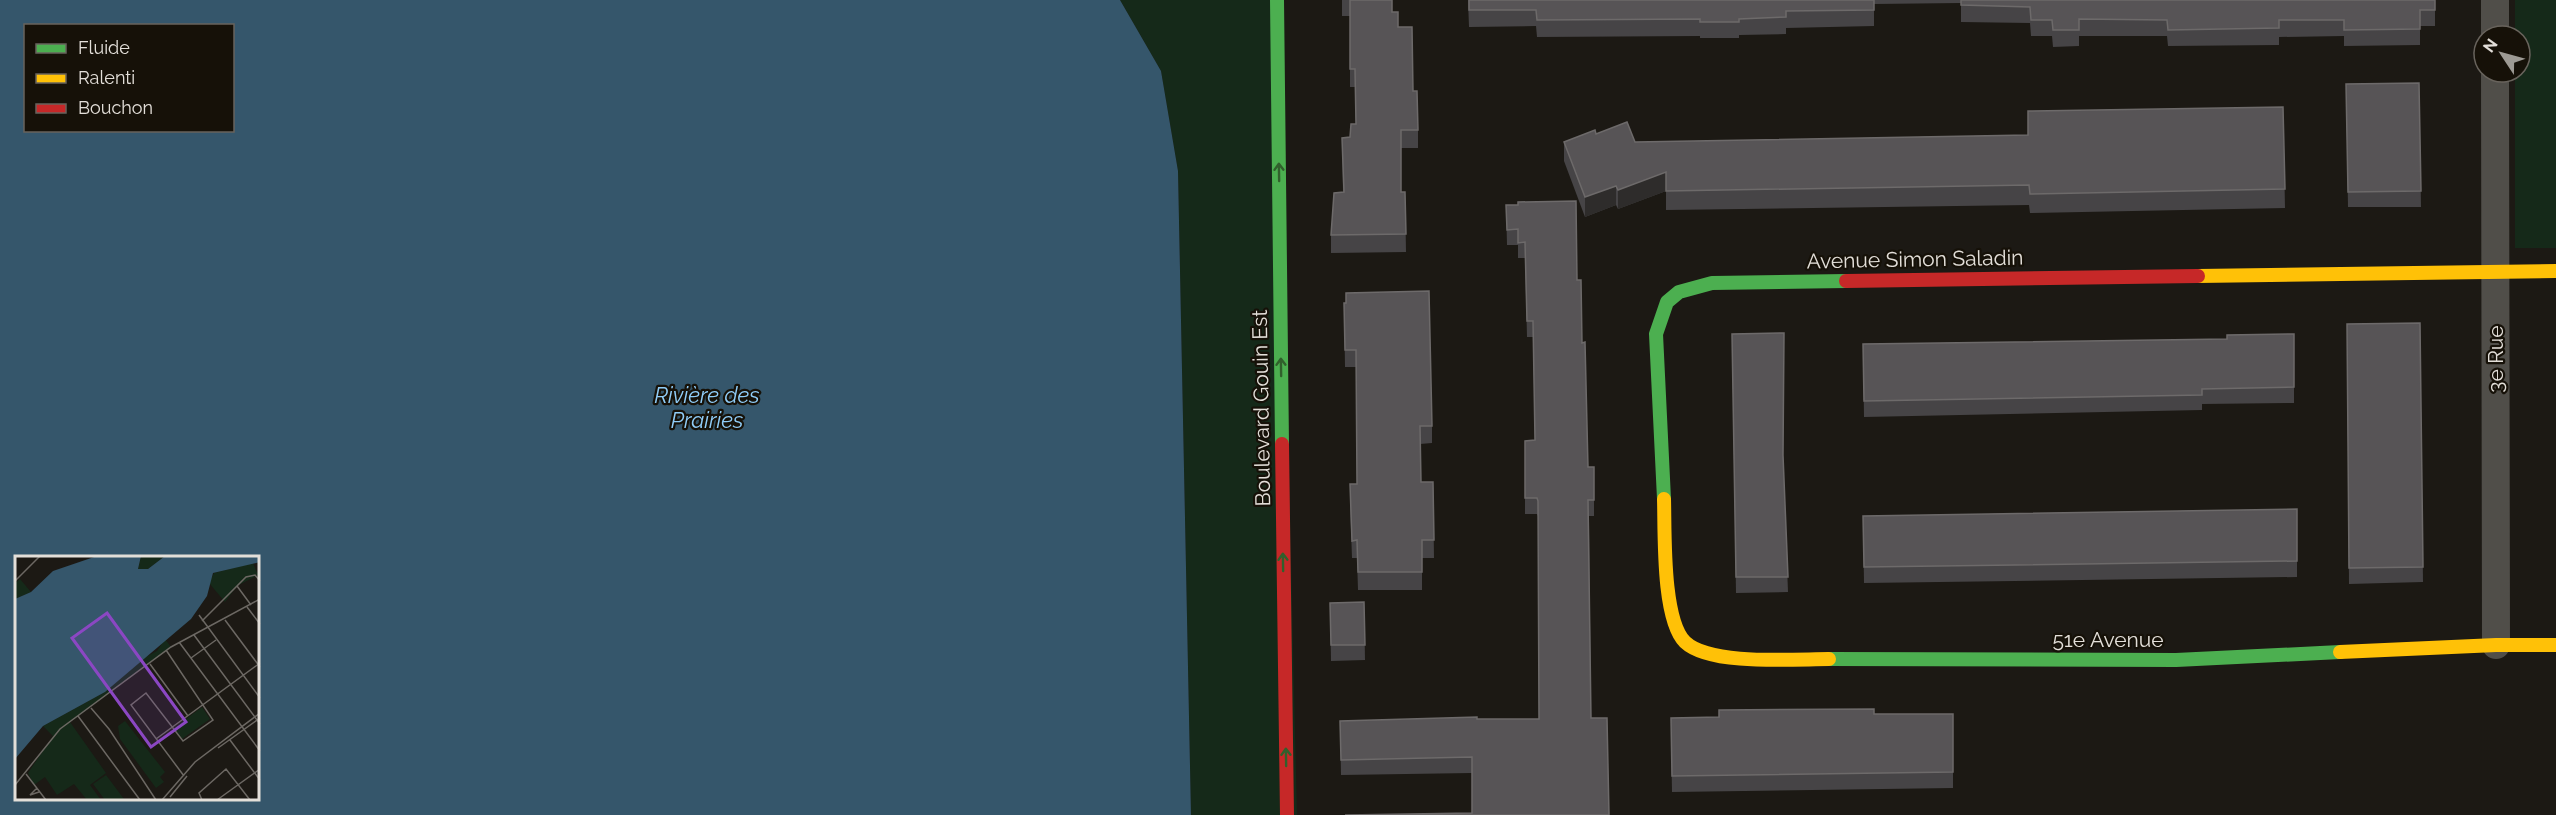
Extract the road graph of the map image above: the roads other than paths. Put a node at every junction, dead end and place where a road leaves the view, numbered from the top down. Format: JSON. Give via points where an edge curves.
{"nodes":[{"id":1,"x":1277,"y":0,"type":"edge"},
{"id":2,"x":2495,"y":0,"type":"edge"},
{"id":3,"x":2495,"y":24,"type":"edge"},
{"id":4,"x":2495,"y":84,"type":"edge"},
{"id":5,"x":2556,"y":271,"type":"edge"},
{"id":6,"x":2494,"y":273,"type":"junction"},
{"id":7,"x":1674,"y":624,"type":"joint"},
{"id":8,"x":2496,"y":645,"type":"junction"},
{"id":9,"x":2556,"y":645,"type":"edge"},
{"id":10,"x":1287,"y":815,"type":"edge"}],
"edges":[{"from":10,"to":1,"type":"street","name":"Boulevard Gouin Est","one_way":true},
{"from":2,"to":3,"type":"street"},
{"from":4,"to":6,"type":"street","name":"3e Rue"},
{"from":5,"to":6,"type":"street","name":"Avenue Simon Saladin"},
{"from":6,"to":7,"type":"street","name":"Avenue Simon Saladin","via":[[1712,283],[1683,289],[1671,296],[1662,309],[1656,334],[1668,592]]},
{"from":6,"to":8,"type":"street","name":"3e Rue"},
{"from":7,"to":8,"type":"street","name":"51e Avenue","via":[[1684,642],[1701,653],[1738,659],[2176,660]]},
{"from":8,"to":9,"type":"street","name":"51e Avenue"}]}
